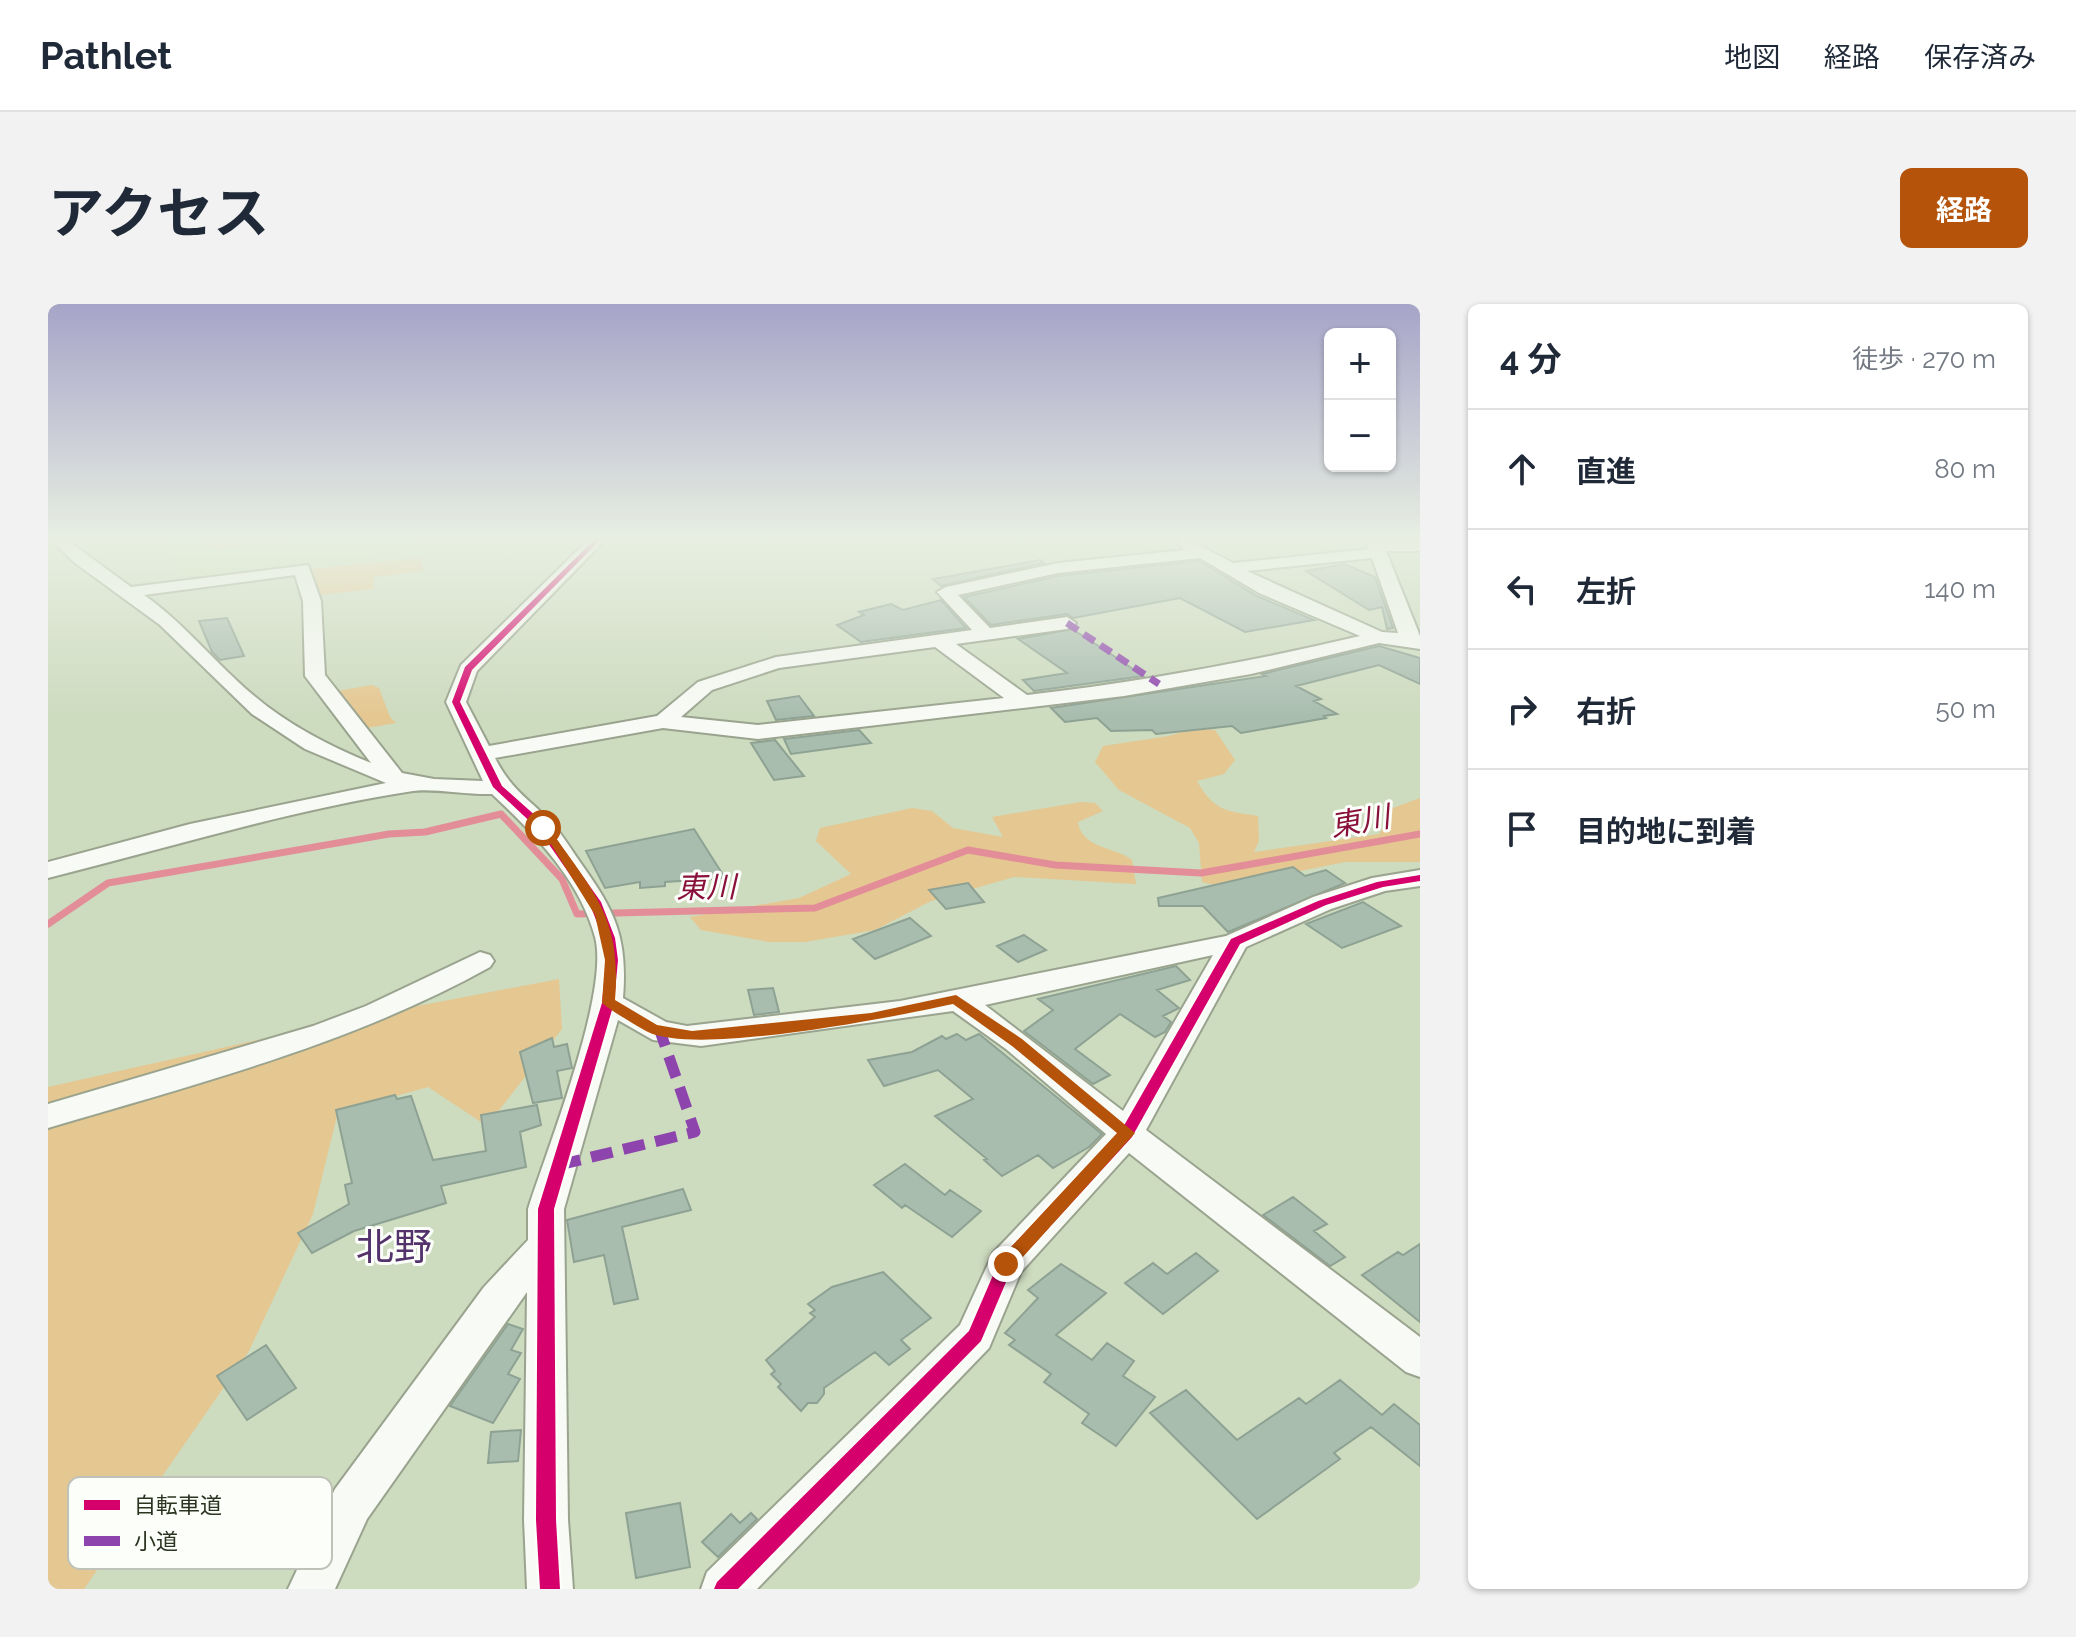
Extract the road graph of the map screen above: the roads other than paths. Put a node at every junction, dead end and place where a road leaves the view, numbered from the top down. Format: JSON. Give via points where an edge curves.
{"nodes":[{"id":1,"x":136,"y":597,"type":"edge"},
{"id":2,"x":311,"y":597,"type":"edge"},
{"id":3,"x":540,"y":597,"type":"edge"},
{"id":4,"x":951,"y":597,"type":"edge"},
{"id":5,"x":1284,"y":597,"type":"edge"},
{"id":6,"x":1398,"y":597,"type":"edge"},
{"id":7,"x":1067,"y":623,"type":"dead end"},
{"id":8,"x":985,"y":634,"type":"junction"},
{"id":9,"x":1379,"y":637,"type":"junction"},
{"id":10,"x":938,"y":640,"type":"junction"},
{"id":11,"x":1416,"y":641,"type":"edge"},
{"id":12,"x":1023,"y":702,"type":"junction"},
{"id":13,"x":663,"y":722,"type":"junction"},
{"id":14,"x":481,"y":754,"type":"junction"},
{"id":15,"x":403,"y":780,"type":"junction"},
{"id":16,"x":498,"y":787,"type":"junction"},
{"id":17,"x":48,"y":870,"type":"edge"},
{"id":18,"x":1420,"y":878,"type":"edge"},
{"id":19,"x":1235,"y":942,"type":"junction"},
{"id":20,"x":480,"y":961,"type":"dead end"},
{"id":21,"x":956,"y":999,"type":"junction"},
{"id":22,"x":608,"y":1003,"type":"junction"},
{"id":23,"x":48,"y":1116,"type":"edge"},
{"id":24,"x":1127,"y":1133,"type":"junction"},
{"id":25,"x":544,"y":1247,"type":"junction"},
{"id":26,"x":1420,"y":1360,"type":"edge"},
{"id":27,"x":332,"y":1544,"type":"edge"},
{"id":28,"x":320,"y":1569,"type":"edge"},
{"id":29,"x":311,"y":1589,"type":"edge"},
{"id":30,"x":550,"y":1589,"type":"edge"},
{"id":31,"x":724,"y":1589,"type":"edge"}],
"edges":[{"from":1,"to":15,"type":"street","via":[[258,710],[318,748]]},
{"from":2,"to":15,"type":"street","via":[[315,676]]},
{"from":3,"to":14,"type":"street","via":[[468,669],[456,702]]},
{"from":4,"to":8,"type":"street"},
{"from":5,"to":9,"type":"street"},
{"from":6,"to":11,"type":"street"},
{"from":7,"to":8,"type":"street"},
{"from":8,"to":10,"type":"street"},
{"from":9,"to":11,"type":"street"},
{"from":9,"to":12,"type":"street","via":[[1251,668]]},
{"from":10,"to":12,"type":"street"},
{"from":10,"to":13,"type":"street","via":[[776,663],[730,675],[705,686]]},
{"from":12,"to":13,"type":"street","via":[[758,732]]},
{"from":13,"to":14,"type":"street"},
{"from":14,"to":16,"type":"street"},
{"from":15,"to":16,"type":"street","via":[[470,789]]},
{"from":15,"to":17,"type":"street"},
{"from":16,"to":22,"type":"street","via":[[543,828],[599,909],[612,960]]},
{"from":18,"to":19,"type":"street","via":[[1322,903]]},
{"from":19,"to":21,"type":"street"},
{"from":19,"to":24,"type":"street"},
{"from":20,"to":23,"type":"street","via":[[439,986],[352,1024]]},
{"from":21,"to":22,"type":"street","via":[[871,1017],[692,1036],[653,1029]]},
{"from":21,"to":24,"type":"street"},
{"from":22,"to":25,"type":"street","via":[[546,1209]]},
{"from":24,"to":26,"type":"street"},
{"from":24,"to":31,"type":"street","via":[[1006,1264],[975,1336]]},
{"from":25,"to":27,"type":"street","via":[[498,1298],[351,1504]]},
{"from":25,"to":30,"type":"street"},
{"from":28,"to":29,"type":"street"}]}
